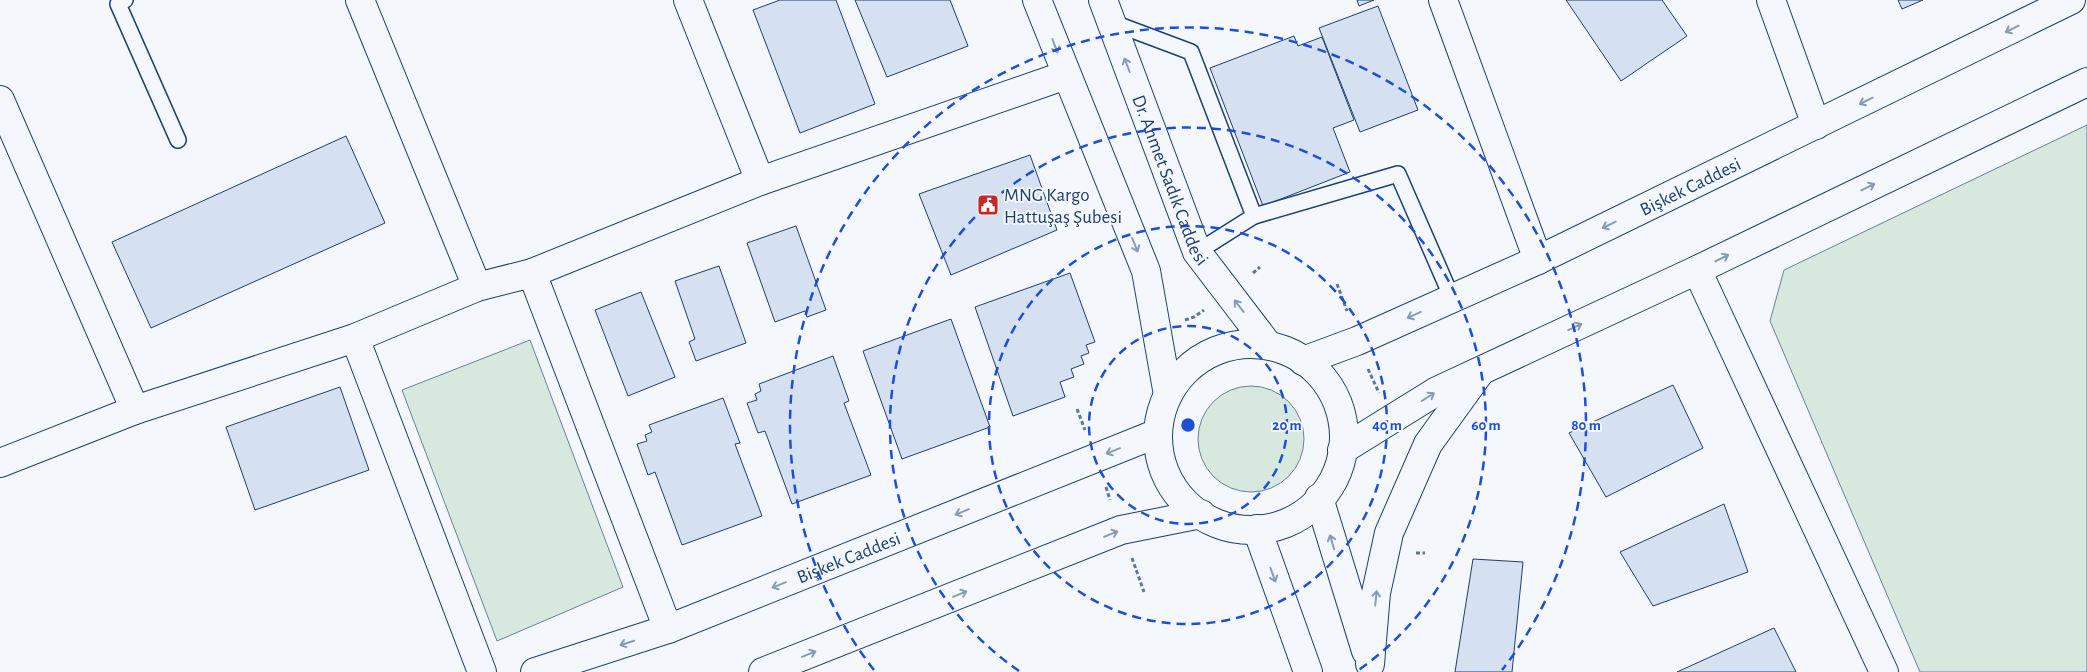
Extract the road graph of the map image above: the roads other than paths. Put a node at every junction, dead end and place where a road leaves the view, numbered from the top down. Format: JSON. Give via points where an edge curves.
{"nodes":[{"id":1,"x":125,"y":0,"type":"edge"},
{"id":2,"x":360,"y":0,"type":"edge"},
{"id":3,"x":688,"y":0,"type":"edge"},
{"id":4,"x":1037,"y":0,"type":"edge"},
{"id":5,"x":1443,"y":0,"type":"edge"},
{"id":6,"x":1771,"y":0,"type":"edge"},
{"id":7,"x":2071,"y":0,"type":"edge"},
{"id":8,"x":2034,"y":9,"type":"edge"},
{"id":9,"x":1107,"y":11,"type":"edge"},
{"id":10,"x":1066,"y":75,"type":"junction"},
{"id":11,"x":2087,"y":82,"type":"edge"},
{"id":12,"x":0,"y":100,"type":"edge"},
{"id":13,"x":1816,"y":125,"type":"junction"},
{"id":14,"x":178,"y":140,"type":"dead end"},
{"id":15,"x":760,"y":181,"type":"junction"},
{"id":16,"x":1254,"y":216,"type":"junction"},
{"id":17,"x":1197,"y":252,"type":"junction"},
{"id":18,"x":1538,"y":260,"type":"junction"},
{"id":19,"x":1697,"y":270,"type":"junction"},
{"id":20,"x":532,"y":273,"type":"junction"},
{"id":21,"x":477,"y":287,"type":"junction"},
{"id":22,"x":1452,"y":298,"type":"junction"},
{"id":23,"x":355,"y":338,"type":"junction"},
{"id":24,"x":1268,"y":345,"type":"junction"},
{"id":25,"x":1303,"y":361,"type":"junction"},
{"id":26,"x":1480,"y":372,"type":"junction"},
{"id":27,"x":1168,"y":395,"type":"junction"},
{"id":28,"x":135,"y":410,"type":"junction"},
{"id":29,"x":1158,"y":433,"type":"junction"},
{"id":30,"x":1342,"y":450,"type":"junction"},
{"id":31,"x":0,"y":463,"type":"edge"},
{"id":32,"x":1318,"y":498,"type":"junction"},
{"id":33,"x":1201,"y":514,"type":"junction"},
{"id":34,"x":1257,"y":529,"type":"junction"},
{"id":35,"x":668,"y":629,"type":"junction"},
{"id":36,"x":1371,"y":668,"type":"edge"},
{"id":37,"x":482,"y":672,"type":"edge"},
{"id":38,"x":535,"y":672,"type":"edge"},
{"id":39,"x":763,"y":672,"type":"edge"},
{"id":40,"x":1308,"y":672,"type":"edge"},
{"id":41,"x":1884,"y":672,"type":"edge"}],
"edges":[{"from":1,"to":14,"type":"lane","via":[[118,4]]},
{"from":2,"to":21,"type":"street"},
{"from":3,"to":15,"type":"street"},
{"from":4,"to":10,"type":"street","one_way":true},
{"from":5,"to":18,"type":"street"},
{"from":6,"to":13,"type":"street"},
{"from":7,"to":8,"type":"street","name":"Bişkek Caddesi"},
{"from":8,"to":13,"type":"street","name":"Bişkek Caddesi","one_way":true},
{"from":9,"to":16,"type":"lane","via":[[1191,52]]},
{"from":17,"to":9,"type":"street","name":"Dr. Ahmet Sadık Caddesi","one_way":true},
{"from":10,"to":15,"type":"street"},
{"from":10,"to":27,"type":"street","one_way":true,"via":[[1146,271]]},
{"from":19,"to":11,"type":"street","one_way":true},
{"from":12,"to":28,"type":"street"},
{"from":13,"to":18,"type":"street","name":"Bişkek Caddesi","one_way":true},
{"from":15,"to":20,"type":"street"},
{"from":16,"to":17,"type":"lane"},
{"from":16,"to":22,"type":"lane","via":[[1398,174]]},
{"from":24,"to":17,"type":"street","name":"Dr. Ahmet Sadık Caddesi","one_way":true},
{"from":18,"to":22,"type":"street","name":"Bişkek Caddesi"},
{"from":26,"to":19,"type":"street","one_way":true},
{"from":19,"to":41,"type":"street"},
{"from":20,"to":21,"type":"street"},
{"from":20,"to":35,"type":"street"},
{"from":21,"to":23,"type":"street"},
{"from":22,"to":25,"type":"street","name":"Bişkek Caddesi","one_way":true},
{"from":23,"to":28,"type":"street"},
{"from":23,"to":37,"type":"street"},
{"from":24,"to":25,"type":"street","via":[[1295,354]]},
{"from":24,"to":27,"type":"street","via":[[1240,344],[1213,351],[1189,366]]},
{"from":25,"to":30,"type":"street","via":[[1317,371],[1333,394],[1343,424]]},
{"from":30,"to":26,"type":"street","one_way":true,"via":[[1438,391]]},
{"from":36,"to":26,"type":"street","one_way":true,"via":[[1376,593],[1388,533],[1428,444]]},
{"from":27,"to":29,"type":"street"},
{"from":28,"to":31,"type":"street"},
{"from":29,"to":33,"type":"street","via":[[1159,453],[1170,483],[1190,508]]},
{"from":29,"to":35,"type":"street","name":"Bişkek Caddesi","one_way":true},
{"from":30,"to":32,"type":"street","via":[[1330,486]]},
{"from":32,"to":34,"type":"street","via":[[1309,510],[1280,525]]},
{"from":36,"to":32,"type":"street","one_way":true},
{"from":33,"to":34,"type":"street","via":[[1218,524]]},
{"from":39,"to":33,"type":"street","one_way":true,"via":[[1122,530]]},
{"from":34,"to":40,"type":"street","one_way":true},
{"from":35,"to":38,"type":"street","name":"Bişkek Caddesi","one_way":true}]}
